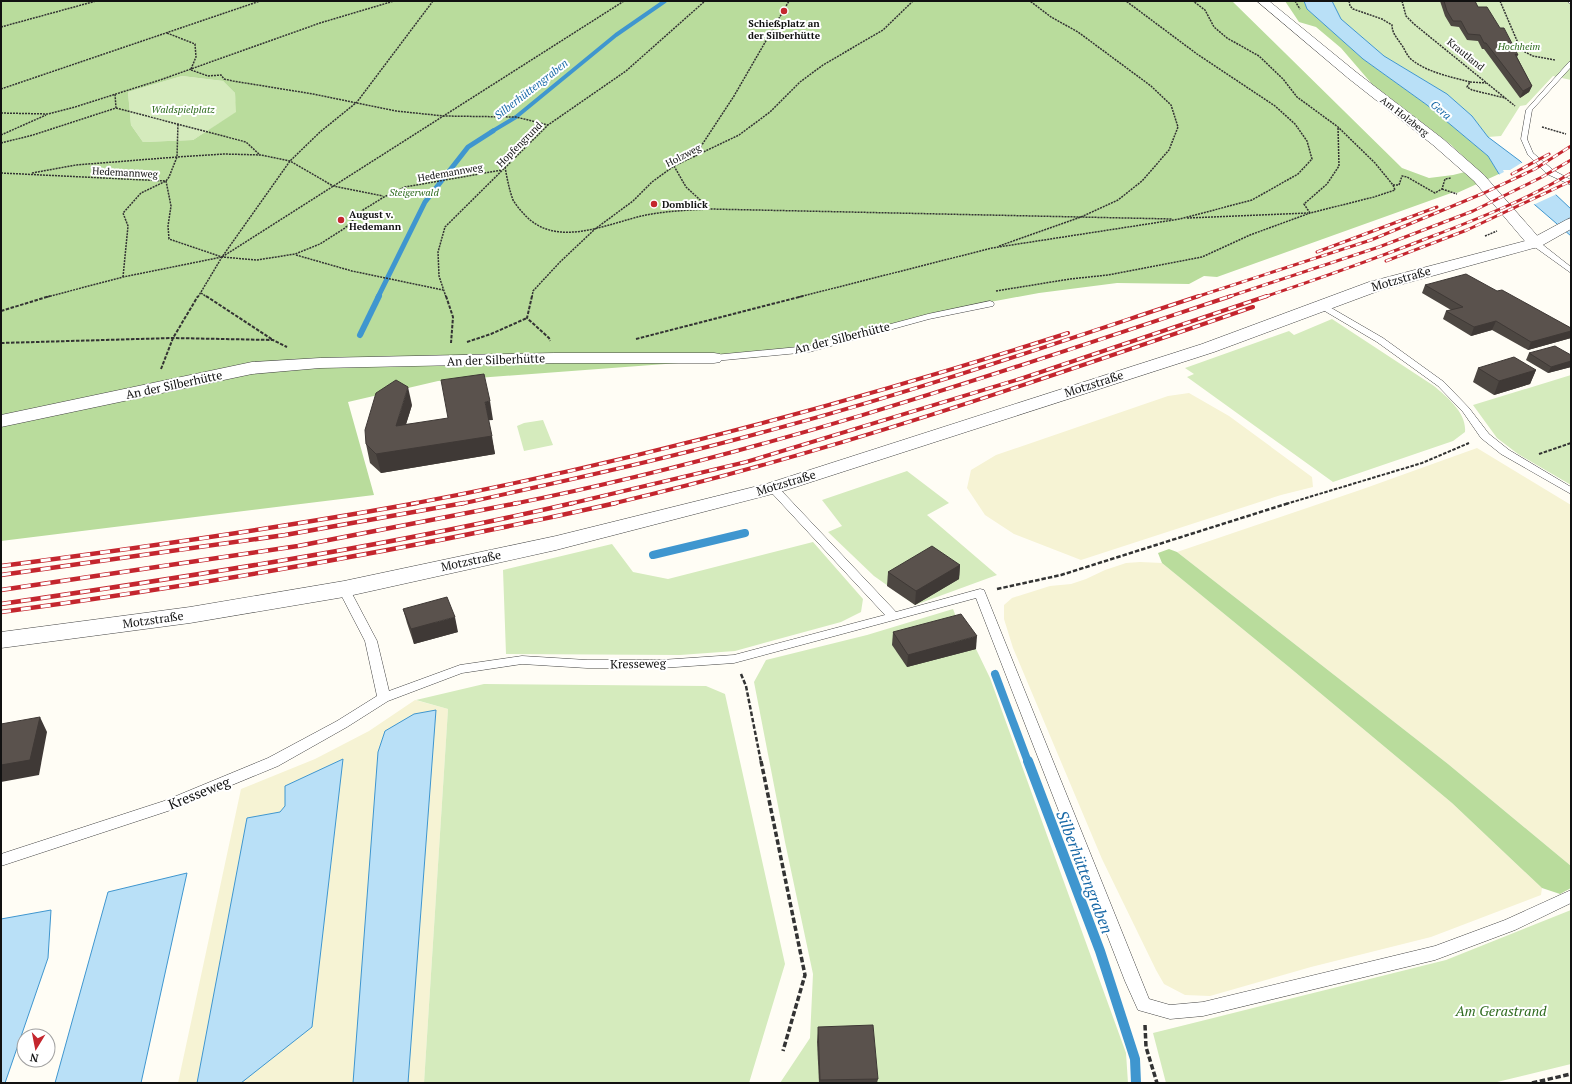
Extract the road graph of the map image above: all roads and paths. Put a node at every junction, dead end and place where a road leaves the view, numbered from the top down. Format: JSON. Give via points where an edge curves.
{"nodes":[{"id":1,"x":96,"y":1,"type":"edge"},
{"id":2,"x":260,"y":1,"type":"edge"},
{"id":3,"x":394,"y":1,"type":"edge"},
{"id":4,"x":433,"y":1,"type":"edge"},
{"id":5,"x":624,"y":1,"type":"edge"},
{"id":6,"x":705,"y":1,"type":"edge"},
{"id":7,"x":789,"y":1,"type":"edge"},
{"id":8,"x":913,"y":1,"type":"edge"},
{"id":9,"x":1030,"y":1,"type":"edge"},
{"id":10,"x":1126,"y":1,"type":"edge"},
{"id":11,"x":1193,"y":1,"type":"edge"},
{"id":12,"x":1262,"y":1,"type":"edge"},
{"id":13,"x":1350,"y":1,"type":"edge"},
{"id":14,"x":1402,"y":1,"type":"edge"},
{"id":15,"x":1500,"y":1,"type":"edge"},
{"id":16,"x":1,"y":27,"type":"edge"},
{"id":17,"x":167,"y":33,"type":"junction"},
{"id":18,"x":1571,"y":64,"type":"edge"},
{"id":19,"x":190,"y":69,"type":"junction"},
{"id":20,"x":1470,"y":82,"type":"junction"},
{"id":21,"x":1486,"y":84,"type":"junction"},
{"id":22,"x":1,"y":88,"type":"edge"},
{"id":23,"x":115,"y":94,"type":"junction"},
{"id":24,"x":1505,"y":98,"type":"junction"},
{"id":25,"x":357,"y":102,"type":"junction"},
{"id":26,"x":116,"y":108,"type":"junction"},
{"id":27,"x":1,"y":113,"type":"edge"},
{"id":28,"x":48,"y":114,"type":"junction"},
{"id":29,"x":1528,"y":114,"type":"junction"},
{"id":30,"x":444,"y":116,"type":"junction"},
{"id":31,"x":178,"y":123,"type":"junction"},
{"id":32,"x":548,"y":125,"type":"junction"},
{"id":33,"x":1338,"y":127,"type":"junction"},
{"id":34,"x":1545,"y":128,"type":"dead end"},
{"id":35,"x":1566,"y":134,"type":"dead end"},
{"id":36,"x":1,"y":135,"type":"edge"},
{"id":37,"x":1,"y":143,"type":"edge"},
{"id":38,"x":261,"y":155,"type":"junction"},
{"id":39,"x":177,"y":157,"type":"junction"},
{"id":40,"x":693,"y":158,"type":"junction"},
{"id":41,"x":290,"y":162,"type":"junction"},
{"id":42,"x":674,"y":166,"type":"junction"},
{"id":43,"x":505,"y":167,"type":"junction"},
{"id":44,"x":502,"y":170,"type":"junction"},
{"id":45,"x":1,"y":173,"type":"edge"},
{"id":46,"x":27,"y":174,"type":"junction"},
{"id":47,"x":1454,"y":178,"type":"dead end"},
{"id":48,"x":166,"y":181,"type":"junction"},
{"id":49,"x":1571,"y":183,"type":"edge"},
{"id":50,"x":1393,"y":185,"type":"junction"},
{"id":51,"x":333,"y":186,"type":"junction"},
{"id":52,"x":1442,"y":189,"type":"junction"},
{"id":53,"x":1457,"y":194,"type":"dead end"},
{"id":54,"x":384,"y":197,"type":"junction"},
{"id":55,"x":710,"y":209,"type":"junction"},
{"id":56,"x":1310,"y":213,"type":"junction"},
{"id":57,"x":1080,"y":217,"type":"junction"},
{"id":58,"x":1180,"y":219,"type":"junction"},
{"id":59,"x":1571,"y":222,"type":"edge"},
{"id":60,"x":595,"y":229,"type":"junction"},
{"id":61,"x":1493,"y":230,"type":"dead end"},
{"id":62,"x":1485,"y":236,"type":"dead end"},
{"id":63,"x":1541,"y":239,"type":"junction"},
{"id":64,"x":992,"y":248,"type":"junction"},
{"id":65,"x":295,"y":254,"type":"junction"},
{"id":66,"x":222,"y":257,"type":"junction"},
{"id":67,"x":1571,"y":271,"type":"edge"},
{"id":68,"x":123,"y":277,"type":"junction"},
{"id":69,"x":443,"y":290,"type":"junction"},
{"id":70,"x":996,"y":290,"type":"dead end"},
{"id":71,"x":201,"y":293,"type":"junction"},
{"id":72,"x":990,"y":304,"type":"dead end"},
{"id":73,"x":1321,"y":305,"type":"junction"},
{"id":74,"x":1,"y":311,"type":"edge"},
{"id":75,"x":527,"y":318,"type":"junction"},
{"id":76,"x":173,"y":338,"type":"junction"},
{"id":77,"x":273,"y":340,"type":"junction"},
{"id":78,"x":629,"y":341,"type":"dead end"},
{"id":79,"x":464,"y":342,"type":"dead end"},
{"id":80,"x":1,"y":343,"type":"edge"},
{"id":81,"x":554,"y":358,"type":"junction"},
{"id":82,"x":714,"y":358,"type":"joint"},
{"id":83,"x":432,"y":362,"type":"junction"},
{"id":84,"x":320,"y":363,"type":"junction"},
{"id":85,"x":154,"y":389,"type":"junction"},
{"id":86,"x":1,"y":421,"type":"edge"},
{"id":87,"x":1484,"y":436,"type":"junction"},
{"id":88,"x":1571,"y":443,"type":"edge"},
{"id":89,"x":1520,"y":461,"type":"junction"},
{"id":90,"x":773,"y":488,"type":"junction"},
{"id":91,"x":1571,"y":491,"type":"edge"},
{"id":92,"x":344,"y":589,"type":"junction"},
{"id":93,"x":980,"y":593,"type":"junction"},
{"id":94,"x":892,"y":616,"type":"junction"},
{"id":95,"x":1,"y":640,"type":"edge"},
{"id":96,"x":734,"y":659,"type":"junction"},
{"id":97,"x":384,"y":698,"type":"junction"},
{"id":98,"x":1,"y":860,"type":"edge"},
{"id":99,"x":1571,"y":896,"type":"edge"},
{"id":100,"x":1144,"y":1005,"type":"junction"},
{"id":101,"x":783,"y":1051,"type":"dead end"},
{"id":102,"x":1571,"y":1074,"type":"edge"},
{"id":103,"x":1157,"y":1083,"type":"edge"},
{"id":104,"x":1532,"y":1083,"type":"edge"}],
"edges":[{"from":1,"to":16,"type":"path"},
{"from":2,"to":17,"type":"path"},
{"from":3,"to":19,"type":"path","via":[[320,23]]},
{"from":4,"to":25,"type":"path"},
{"from":5,"to":30,"type":"path"},
{"from":6,"to":32,"type":"path","name":"Hopfengrund","via":[[626,71]]},
{"from":7,"to":40,"type":"path","via":[[734,96]]},
{"from":8,"to":40,"type":"path","name":"Holzweg","via":[[883,30],[800,82],[770,112],[739,135]]},
{"from":9,"to":57,"type":"path","via":[[1051,17],[1078,32],[1151,86],[1170,105],[1178,127],[1169,150],[1142,181],[1118,200]]},
{"from":10,"to":58,"type":"path","via":[[1197,54],[1275,106],[1295,124],[1307,141],[1312,159],[1298,174],[1252,200]]},
{"from":11,"to":33,"type":"path","via":[[1205,10],[1214,27],[1227,38],[1259,56],[1297,97]]},
{"from":12,"to":63,"type":"street","name":"Am Holzberg","via":[[1438,142]]},
{"from":13,"to":20,"type":"path","via":[[1353,9],[1392,25],[1391,29],[1402,50],[1422,66]]},
{"from":14,"to":21,"type":"path","name":"Krautland","via":[[1406,16],[1414,24]]},
{"from":15,"to":18,"type":"path","via":[[1524,53]]},
{"from":17,"to":19,"type":"path","via":[[195,44],[197,54]]},
{"from":17,"to":22,"type":"path"},
{"from":18,"to":29,"type":"lane"},
{"from":19,"to":23,"type":"path"},
{"from":19,"to":25,"type":"path","via":[[208,76],[221,75],[224,79],[232,81]]},
{"from":20,"to":21,"type":"path"},
{"from":20,"to":24,"type":"path","via":[[1467,87],[1472,90]]},
{"from":21,"to":24,"type":"path","name":"Krautland"},
{"from":23,"to":26,"type":"path"},
{"from":23,"to":28,"type":"path"},
{"from":24,"to":29,"type":"path","name":"Krautland"},
{"from":25,"to":30,"type":"path","via":[[396,111]]},
{"from":25,"to":41,"type":"path","via":[[320,132]]},
{"from":26,"to":31,"type":"path"},
{"from":26,"to":37,"type":"path"},
{"from":27,"to":28,"type":"path"},
{"from":28,"to":36,"type":"path"},
{"from":29,"to":49,"type":"lane","via":[[1524,139],[1530,154],[1550,172]]},
{"from":30,"to":32,"type":"path","via":[[516,117]]},
{"from":30,"to":51,"type":"path"},
{"from":31,"to":38,"type":"path","via":[[246,142]]},
{"from":31,"to":39,"type":"path"},
{"from":32,"to":43,"type":"path","name":"Hopfengrund"},
{"from":33,"to":50,"type":"path"},
{"from":33,"to":56,"type":"path","via":[[1340,166],[1327,184],[1304,204]]},
{"from":34,"to":35,"type":"path"},
{"from":38,"to":39,"type":"path"},
{"from":38,"to":41,"type":"path"},
{"from":39,"to":46,"type":"path","via":[[76,165]]},
{"from":39,"to":48,"type":"path"},
{"from":40,"to":42,"type":"path","name":"Holzweg"},
{"from":41,"to":51,"type":"path"},
{"from":41,"to":66,"type":"path"},
{"from":42,"to":55,"type":"path","via":[[686,187]]},
{"from":42,"to":60,"type":"path","name":"Holzweg"},
{"from":43,"to":44,"type":"path","name":"Hopfengrund"},
{"from":43,"to":60,"type":"path","via":[[516,204],[541,229],[556,233],[575,233]]},
{"from":44,"to":54,"type":"path","name":"Hedemannweg","via":[[405,187]]},
{"from":44,"to":69,"type":"path","name":"Hopfengrund","via":[[445,227],[438,252],[439,276]]},
{"from":45,"to":46,"type":"path","name":"Hedemannweg"},
{"from":46,"to":48,"type":"path","name":"Hedemannweg"},
{"from":47,"to":52,"type":"path","via":[[1445,179]]},
{"from":48,"to":66,"type":"path","name":"Hedemannweg","via":[[171,206],[169,239]]},
{"from":48,"to":68,"type":"path","via":[[142,193],[123,213],[128,226]]},
{"from":50,"to":52,"type":"path","via":[[1399,185],[1402,176],[1408,176],[1428,191],[1435,193]]},
{"from":50,"to":56,"type":"path","via":[[1396,190],[1392,192]]},
{"from":51,"to":54,"type":"path"},
{"from":51,"to":66,"type":"path"},
{"from":52,"to":53,"type":"path"},
{"from":54,"to":65,"type":"path","name":"Hedemannweg","via":[[364,210],[345,228],[320,244]]},
{"from":55,"to":57,"type":"path"},
{"from":55,"to":60,"type":"path","via":[[646,215]]},
{"from":56,"to":58,"type":"path"},
{"from":56,"to":70,"type":"path","via":[[1250,235],[1202,257],[1108,275]]},
{"from":57,"to":58,"type":"path"},
{"from":57,"to":64,"type":"path"},
{"from":58,"to":64,"type":"path"},
{"from":59,"to":63,"type":"street","name":"Motzstraße"},
{"from":60,"to":75,"type":"path","name":"Holzweg","via":[[533,291]]},
{"from":61,"to":62,"type":"path","via":[[1497,231]]},
{"from":63,"to":67,"type":"lane"},
{"from":63,"to":73,"type":"street","name":"Motzstraße","via":[[1375,286]]},
{"from":64,"to":78,"type":"path"},
{"from":65,"to":66,"type":"path","name":"Hedemannweg","via":[[258,260]]},
{"from":65,"to":69,"type":"path","via":[[352,271]]},
{"from":66,"to":68,"type":"path"},
{"from":66,"to":71,"type":"path"},
{"from":68,"to":74,"type":"path"},
{"from":69,"to":83,"type":"path","name":"Hopfengrund","via":[[454,317],[451,346]]},
{"from":71,"to":76,"type":"path"},
{"from":71,"to":77,"type":"path"},
{"from":72,"to":82,"type":"lane","name":"An der Silberhütte","via":[[928,317],[808,349]]},
{"from":73,"to":87,"type":"lane","via":[[1380,340],[1441,384],[1466,410]]},
{"from":73,"to":90,"type":"street","name":"Motzstraße","via":[[1208,348]]},
{"from":75,"to":79,"type":"path","via":[[491,334]]},
{"from":75,"to":81,"type":"path","via":[[549,338]]},
{"from":76,"to":77,"type":"path"},
{"from":76,"to":80,"type":"path"},
{"from":76,"to":85,"type":"path"},
{"from":77,"to":84,"type":"path"},
{"from":81,"to":82,"type":"street","name":"An der Silberhütte"},
{"from":81,"to":83,"type":"street","name":"An der Silberhütte"},
{"from":83,"to":84,"type":"street","name":"An der Silberhütte"},
{"from":84,"to":85,"type":"street","name":"An der Silberhütte","via":[[252,368]]},
{"from":85,"to":86,"type":"street","name":"An der Silberhütte"},
{"from":87,"to":89,"type":"lane"},
{"from":87,"to":93,"type":"path","via":[[1422,463],[1061,575]]},
{"from":88,"to":89,"type":"path"},
{"from":89,"to":91,"type":"lane"},
{"from":90,"to":92,"type":"street","name":"Motzstraße","via":[[556,542]]},
{"from":90,"to":94,"type":"lane"},
{"from":92,"to":95,"type":"street","name":"Motzstraße","via":[[190,615]]},
{"from":92,"to":97,"type":"lane","via":[[371,641]]},
{"from":93,"to":94,"type":"lane","name":"Kresseweg"},
{"from":93,"to":100,"type":"lane"},
{"from":94,"to":96,"type":"lane","name":"Kresseweg"},
{"from":96,"to":97,"type":"lane","name":"Kresseweg","via":[[661,664],[586,664],[522,660],[460,669]]},
{"from":96,"to":101,"type":"path","via":[[746,686],[805,974]]},
{"from":97,"to":98,"type":"lane","name":"Kresseweg","via":[[273,762],[169,805]]},
{"from":99,"to":100,"type":"lane","via":[[1510,924],[1435,953],[1203,1009],[1170,1012]]},
{"from":100,"to":103,"type":"path","via":[[1146,1047]]},
{"from":102,"to":104,"type":"path"}]}
